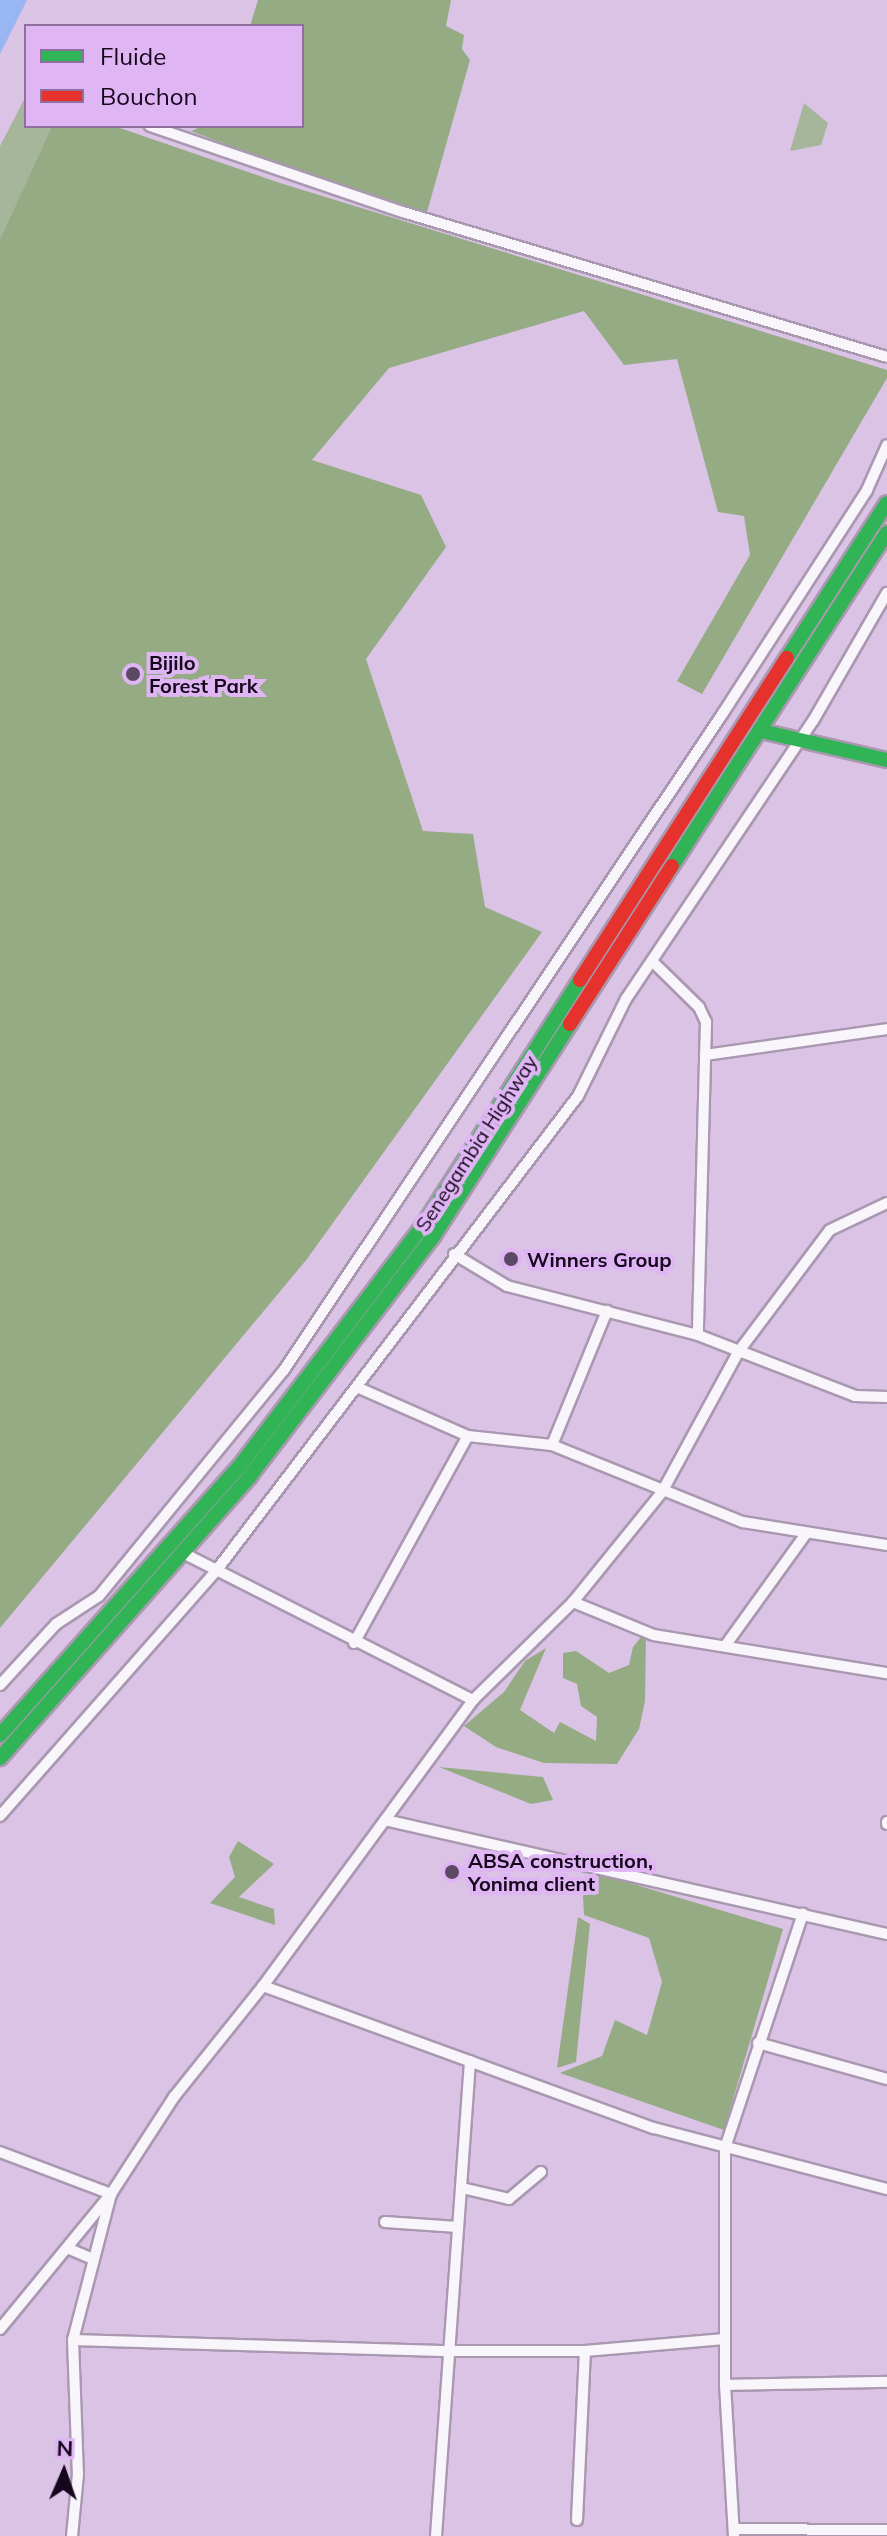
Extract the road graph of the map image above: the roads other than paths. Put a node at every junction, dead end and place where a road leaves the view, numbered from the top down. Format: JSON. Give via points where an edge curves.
{"nodes":[{"id":1,"x":156,"y":128,"type":"edge"},
{"id":2,"x":887,"y":357,"type":"edge"},
{"id":3,"x":887,"y":445,"type":"edge"},
{"id":4,"x":887,"y":503,"type":"edge"},
{"id":5,"x":887,"y":533,"type":"edge"},
{"id":6,"x":887,"y":593,"type":"edge"},
{"id":7,"x":761,"y":731,"type":"junction"},
{"id":8,"x":797,"y":742,"type":"junction"},
{"id":9,"x":887,"y":760,"type":"edge"},
{"id":10,"x":654,"y":963,"type":"junction"},
{"id":11,"x":887,"y":1029,"type":"edge"},
{"id":12,"x":705,"y":1055,"type":"junction"},
{"id":13,"x":887,"y":1203,"type":"edge"},
{"id":14,"x":454,"y":1254,"type":"junction"},
{"id":15,"x":607,"y":1311,"type":"junction"},
{"id":16,"x":698,"y":1335,"type":"junction"},
{"id":17,"x":739,"y":1351,"type":"junction"},
{"id":18,"x":359,"y":1388,"type":"junction"},
{"id":19,"x":887,"y":1397,"type":"edge"},
{"id":20,"x":468,"y":1436,"type":"junction"},
{"id":21,"x":552,"y":1445,"type":"junction"},
{"id":22,"x":662,"y":1492,"type":"junction"},
{"id":23,"x":805,"y":1535,"type":"junction"},
{"id":24,"x":887,"y":1545,"type":"edge"},
{"id":25,"x":185,"y":1554,"type":"junction"},
{"id":26,"x":216,"y":1571,"type":"junction"},
{"id":27,"x":573,"y":1602,"type":"junction"},
{"id":28,"x":354,"y":1643,"type":"junction"},
{"id":29,"x":725,"y":1646,"type":"junction"},
{"id":30,"x":887,"y":1673,"type":"edge"},
{"id":31,"x":0,"y":1685,"type":"edge"},
{"id":32,"x":473,"y":1700,"type":"junction"},
{"id":33,"x":0,"y":1735,"type":"edge"},
{"id":34,"x":0,"y":1758,"type":"edge"},
{"id":35,"x":0,"y":1816,"type":"edge"},
{"id":36,"x":385,"y":1820,"type":"junction"},
{"id":37,"x":803,"y":1914,"type":"junction"},
{"id":38,"x":887,"y":1934,"type":"edge"},
{"id":39,"x":263,"y":1986,"type":"junction"},
{"id":40,"x":758,"y":2043,"type":"junction"},
{"id":41,"x":470,"y":2061,"type":"junction"},
{"id":42,"x":887,"y":2079,"type":"edge"},
{"id":43,"x":725,"y":2148,"type":"junction"},
{"id":44,"x":0,"y":2152,"type":"edge"},
{"id":45,"x":541,"y":2172,"type":"dead end"},
{"id":46,"x":462,"y":2188,"type":"junction"},
{"id":47,"x":887,"y":2189,"type":"edge"},
{"id":48,"x":111,"y":2194,"type":"junction"},
{"id":49,"x":385,"y":2222,"type":"dead end"},
{"id":50,"x":458,"y":2227,"type":"junction"},
{"id":51,"x":67,"y":2248,"type":"junction"},
{"id":52,"x":93,"y":2259,"type":"junction"},
{"id":53,"x":0,"y":2329,"type":"edge"},
{"id":54,"x":724,"y":2339,"type":"junction"},
{"id":55,"x":73,"y":2340,"type":"junction"},
{"id":56,"x":450,"y":2351,"type":"junction"},
{"id":57,"x":585,"y":2351,"type":"junction"},
{"id":58,"x":887,"y":2382,"type":"edge"},
{"id":59,"x":725,"y":2385,"type":"junction"},
{"id":60,"x":577,"y":2520,"type":"dead end"},
{"id":61,"x":887,"y":2530,"type":"edge"},
{"id":62,"x":734,"y":2532,"type":"edge"},
{"id":63,"x":72,"y":2536,"type":"edge"},
{"id":64,"x":436,"y":2536,"type":"edge"}],
"edges":[{"from":1,"to":2,"type":"street","via":[[403,212]]},
{"from":3,"to":31,"type":"street","via":[[867,490],[723,713],[284,1370],[99,1596],[56,1624]]},
{"from":4,"to":33,"type":"main road","name":"Senegambia Highway","via":[[422,1227],[246,1458]]},
{"from":5,"to":7,"type":"main road","name":"Senegambia Highway"},
{"from":6,"to":8,"type":"street"},
{"from":7,"to":8,"type":"main road"},
{"from":7,"to":25,"type":"main road","name":"Senegambia Highway","via":[[434,1235],[310,1403]]},
{"from":8,"to":9,"type":"main road"},
{"from":8,"to":10,"type":"street"},
{"from":10,"to":12,"type":"street","via":[[699,1007],[706,1022]]},
{"from":10,"to":14,"type":"street","via":[[626,999],[578,1096]]},
{"from":11,"to":12,"type":"street"},
{"from":12,"to":16,"type":"street"},
{"from":13,"to":17,"type":"street","via":[[830,1230]]},
{"from":14,"to":15,"type":"street","via":[[507,1286]]},
{"from":14,"to":18,"type":"street"},
{"from":15,"to":16,"type":"street"},
{"from":15,"to":21,"type":"street"},
{"from":16,"to":17,"type":"street"},
{"from":17,"to":19,"type":"street","via":[[855,1396]]},
{"from":17,"to":22,"type":"street"},
{"from":18,"to":20,"type":"street"},
{"from":18,"to":26,"type":"street"},
{"from":20,"to":21,"type":"street"},
{"from":20,"to":28,"type":"street"},
{"from":21,"to":22,"type":"street"},
{"from":22,"to":23,"type":"street","via":[[743,1522]]},
{"from":22,"to":27,"type":"street"},
{"from":23,"to":24,"type":"street"},
{"from":23,"to":29,"type":"street"},
{"from":25,"to":26,"type":"street"},
{"from":25,"to":34,"type":"main road","name":"Senegambia Highway"},
{"from":26,"to":28,"type":"street"},
{"from":26,"to":35,"type":"street"},
{"from":27,"to":29,"type":"street","via":[[654,1635]]},
{"from":27,"to":32,"type":"street"},
{"from":28,"to":32,"type":"street"},
{"from":29,"to":30,"type":"street"},
{"from":32,"to":36,"type":"street"},
{"from":36,"to":37,"type":"street"},
{"from":36,"to":39,"type":"street"},
{"from":37,"to":38,"type":"street"},
{"from":37,"to":40,"type":"street"},
{"from":39,"to":41,"type":"street"},
{"from":39,"to":48,"type":"street","via":[[138,2146]]},
{"from":40,"to":42,"type":"street"},
{"from":40,"to":43,"type":"street"},
{"from":41,"to":43,"type":"street"},
{"from":41,"to":46,"type":"street"},
{"from":43,"to":47,"type":"street"},
{"from":43,"to":54,"type":"street"},
{"from":44,"to":48,"type":"street"},
{"from":45,"to":46,"type":"street","via":[[509,2199]]},
{"from":46,"to":50,"type":"street"},
{"from":48,"to":51,"type":"street"},
{"from":48,"to":52,"type":"street"},
{"from":49,"to":50,"type":"street"},
{"from":50,"to":56,"type":"street"},
{"from":51,"to":52,"type":"street"},
{"from":51,"to":53,"type":"street"},
{"from":52,"to":55,"type":"street"},
{"from":54,"to":57,"type":"street"},
{"from":54,"to":59,"type":"street"},
{"from":55,"to":56,"type":"street"},
{"from":55,"to":63,"type":"street","via":[[78,2474]]},
{"from":56,"to":57,"type":"street"},
{"from":56,"to":64,"type":"street"},
{"from":57,"to":60,"type":"street"},
{"from":58,"to":59,"type":"street"},
{"from":59,"to":62,"type":"street"},
{"from":61,"to":62,"type":"street"}]}
